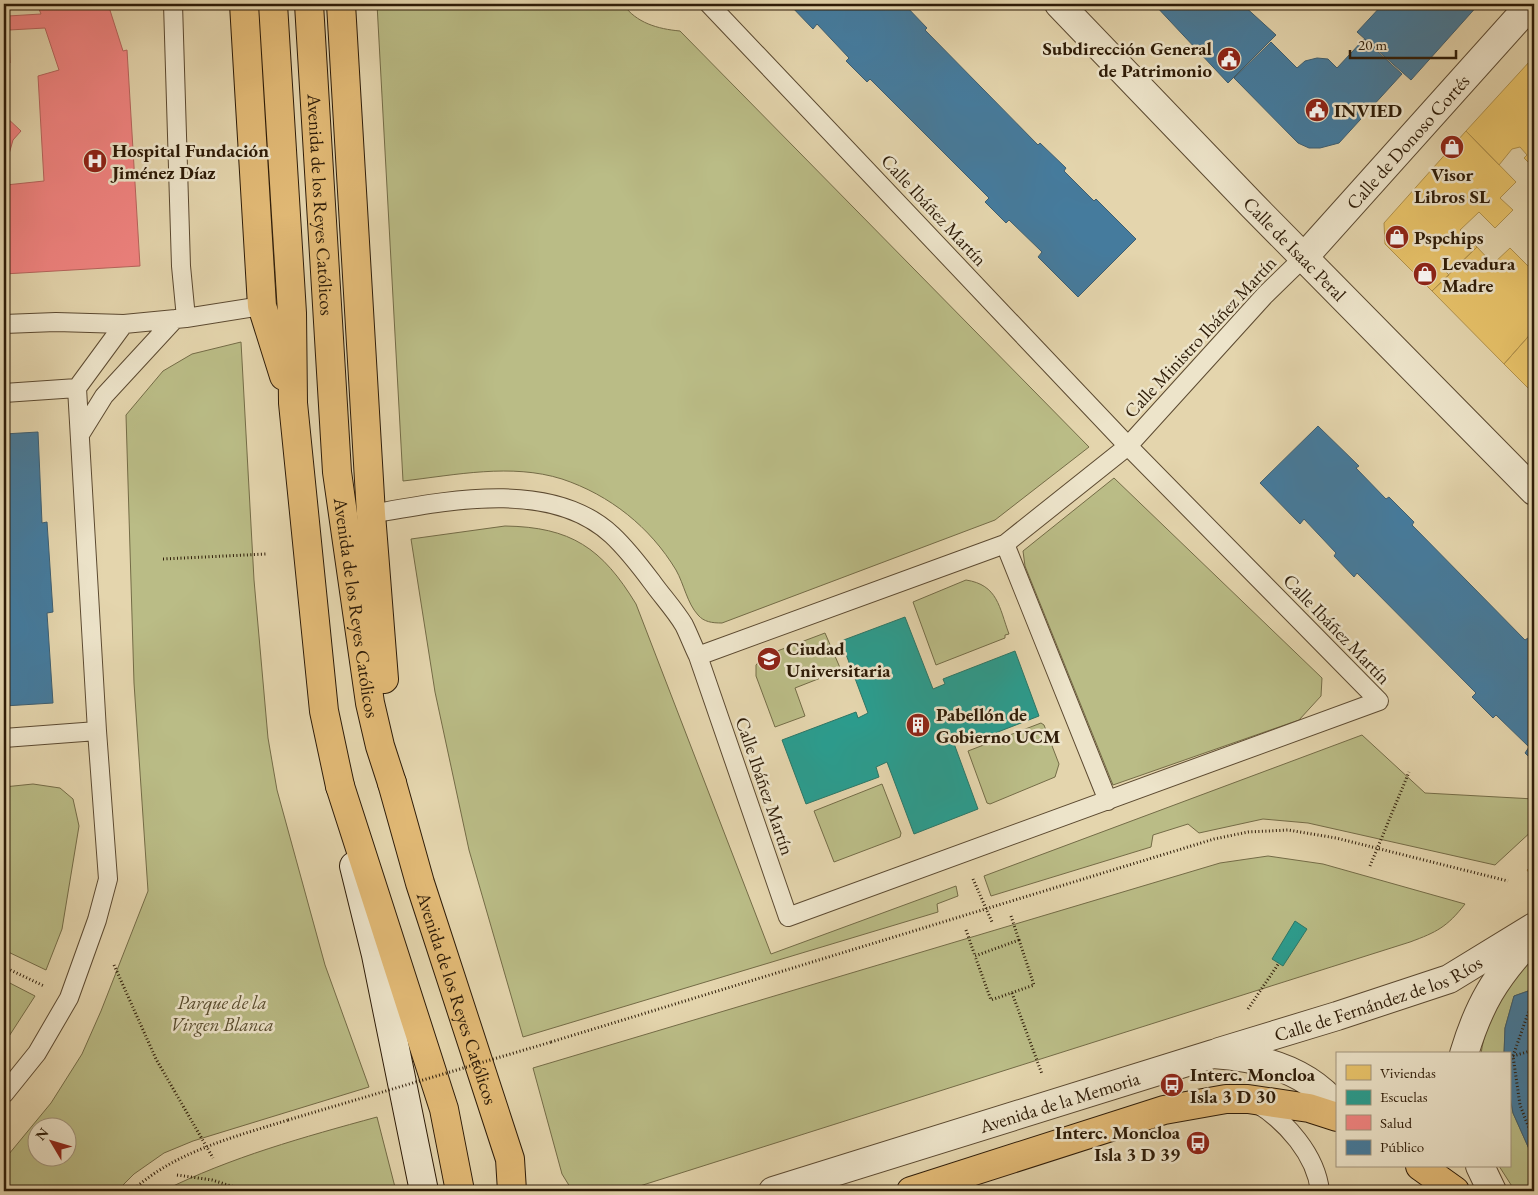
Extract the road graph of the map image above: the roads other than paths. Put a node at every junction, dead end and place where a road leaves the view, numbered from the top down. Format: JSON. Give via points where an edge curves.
{"nodes":[{"id":1,"x":173,"y":4,"type":"edge"},
{"id":2,"x":244,"y":4,"type":"edge"},
{"id":3,"x":273,"y":4,"type":"edge"},
{"id":4,"x":309,"y":4,"type":"edge"},
{"id":5,"x":341,"y":4,"type":"edge"},
{"id":6,"x":709,"y":4,"type":"edge"},
{"id":7,"x":1059,"y":4,"type":"edge"},
{"id":8,"x":1531,"y":4,"type":"edge"},
{"id":9,"x":1304,"y":257,"type":"junction"},
{"id":10,"x":262,"y":306,"type":"junction"},
{"id":11,"x":181,"y":319,"type":"junction"},
{"id":12,"x":4,"y":324,"type":"edge"},
{"id":13,"x":124,"y":324,"type":"junction"},
{"id":14,"x":77,"y":388,"type":"junction"},
{"id":15,"x":4,"y":393,"type":"edge"},
{"id":16,"x":293,"y":404,"type":"junction"},
{"id":17,"x":81,"y":432,"type":"junction"},
{"id":18,"x":1128,"y":446,"type":"junction"},
{"id":19,"x":1534,"y":491,"type":"edge"},
{"id":20,"x":371,"y":514,"type":"junction"},
{"id":21,"x":1005,"y":544,"type":"junction"},
{"id":22,"x":698,"y":656,"type":"junction"},
{"id":23,"x":97,"y":731,"type":"junction"},
{"id":24,"x":4,"y":738,"type":"edge"},
{"id":25,"x":392,"y":783,"type":"junction"},
{"id":26,"x":340,"y":786,"type":"junction"},
{"id":27,"x":1108,"y":801,"type":"junction"},
{"id":28,"x":1534,"y":927,"type":"edge"},
{"id":29,"x":1534,"y":936,"type":"edge"},
{"id":30,"x":1465,"y":1052,"type":"edge"},
{"id":31,"x":1212,"y":1054,"type":"junction"},
{"id":32,"x":4,"y":1094,"type":"edge"},
{"id":33,"x":1248,"y":1098,"type":"junction"},
{"id":34,"x":1336,"y":1107,"type":"edge"},
{"id":35,"x":1336,"y":1117,"type":"edge"},
{"id":36,"x":510,"y":1159,"type":"junction"},
{"id":37,"x":1423,"y":1168,"type":"edge"},
{"id":38,"x":1481,"y":1168,"type":"edge"},
{"id":39,"x":424,"y":1191,"type":"edge"},
{"id":40,"x":460,"y":1191,"type":"edge"},
{"id":41,"x":512,"y":1191,"type":"edge"},
{"id":42,"x":525,"y":1191,"type":"edge"},
{"id":43,"x":773,"y":1191,"type":"edge"},
{"id":44,"x":911,"y":1191,"type":"edge"},
{"id":45,"x":1320,"y":1191,"type":"edge"},
{"id":46,"x":1455,"y":1191,"type":"edge"},
{"id":47,"x":1492,"y":1191,"type":"edge"}],
"edges":[{"from":1,"to":11,"type":"lane"},
{"from":2,"to":10,"type":"main road"},
{"from":3,"to":16,"type":"main road","name":"Avenida de los Reyes Católicos","via":[[292,313]]},
{"from":4,"to":25,"type":"main road","name":"Avenida de los Reyes Católicos","via":[[337,472],[370,704]]},
{"from":5,"to":20,"type":"main road"},
{"from":6,"to":18,"type":"lane","name":"Calle Ibáñez Martín"},
{"from":7,"to":9,"type":"street","name":"Calle de Isaac Peral"},
{"from":8,"to":9,"type":"street","name":"Calle de Donoso Cortés"},
{"from":9,"to":18,"type":"lane","name":"Calle Ministro Ibáñez Martín","via":[[1265,295]]},
{"from":9,"to":19,"type":"street","name":"Calle de Isaac Peral"},
{"from":10,"to":11,"type":"lane"},
{"from":10,"to":16,"type":"main road"},
{"from":11,"to":13,"type":"lane"},
{"from":11,"to":17,"type":"lane","via":[[104,396]]},
{"from":12,"to":13,"type":"lane"},
{"from":13,"to":14,"type":"lane"},
{"from":14,"to":15,"type":"lane"},
{"from":14,"to":17,"type":"lane"},
{"from":16,"to":26,"type":"main road","name":"Avenida de los Reyes Católicos","via":[[324,711]]},
{"from":17,"to":23,"type":"lane"},
{"from":18,"to":21,"type":"lane"},
{"from":18,"to":27,"type":"lane","name":"Calle Ibáñez Martín","via":[[1379,702]]},
{"from":20,"to":22,"type":"lane","via":[[439,502],[518,498],[568,509],[612,534],[631,555],[684,624]]},
{"from":20,"to":25,"type":"main road"},
{"from":21,"to":22,"type":"lane"},
{"from":21,"to":27,"type":"lane"},
{"from":22,"to":27,"type":"lane","name":"Calle Ibáñez Martín","via":[[788,917]]},
{"from":23,"to":24,"type":"lane"},
{"from":23,"to":32,"type":"lane","via":[[108,879],[69,998],[37,1053]]},
{"from":25,"to":36,"type":"main road","name":"Avenida de los Reyes Católicos","via":[[423,892]]},
{"from":26,"to":39,"type":"street","via":[[348,841],[376,955]]},
{"from":26,"to":40,"type":"main road","name":"Avenida de los Reyes Católicos","via":[[444,1110]]},
{"from":28,"to":31,"type":"street","name":"Calle de Fernández de los Ríos","via":[[1449,979]]},
{"from":29,"to":30,"type":"street","via":[[1505,967],[1487,995]]},
{"from":31,"to":34,"type":"street","name":"Avenida de la Memoria","via":[[1274,1063],[1312,1082]]},
{"from":31,"to":43,"type":"street","name":"Avenida de la Memoria"},
{"from":33,"to":35,"type":"main road","via":[[1309,1108]]},
{"from":33,"to":44,"type":"main road","via":[[1164,1110]]},
{"from":33,"to":45,"type":"lane","via":[[1291,1132],[1309,1158]]},
{"from":36,"to":41,"type":"main road","name":"Avenida de los Reyes Católicos"},
{"from":36,"to":42,"type":"street"},
{"from":37,"to":46,"type":"main road"},
{"from":38,"to":47,"type":"street"}]}
